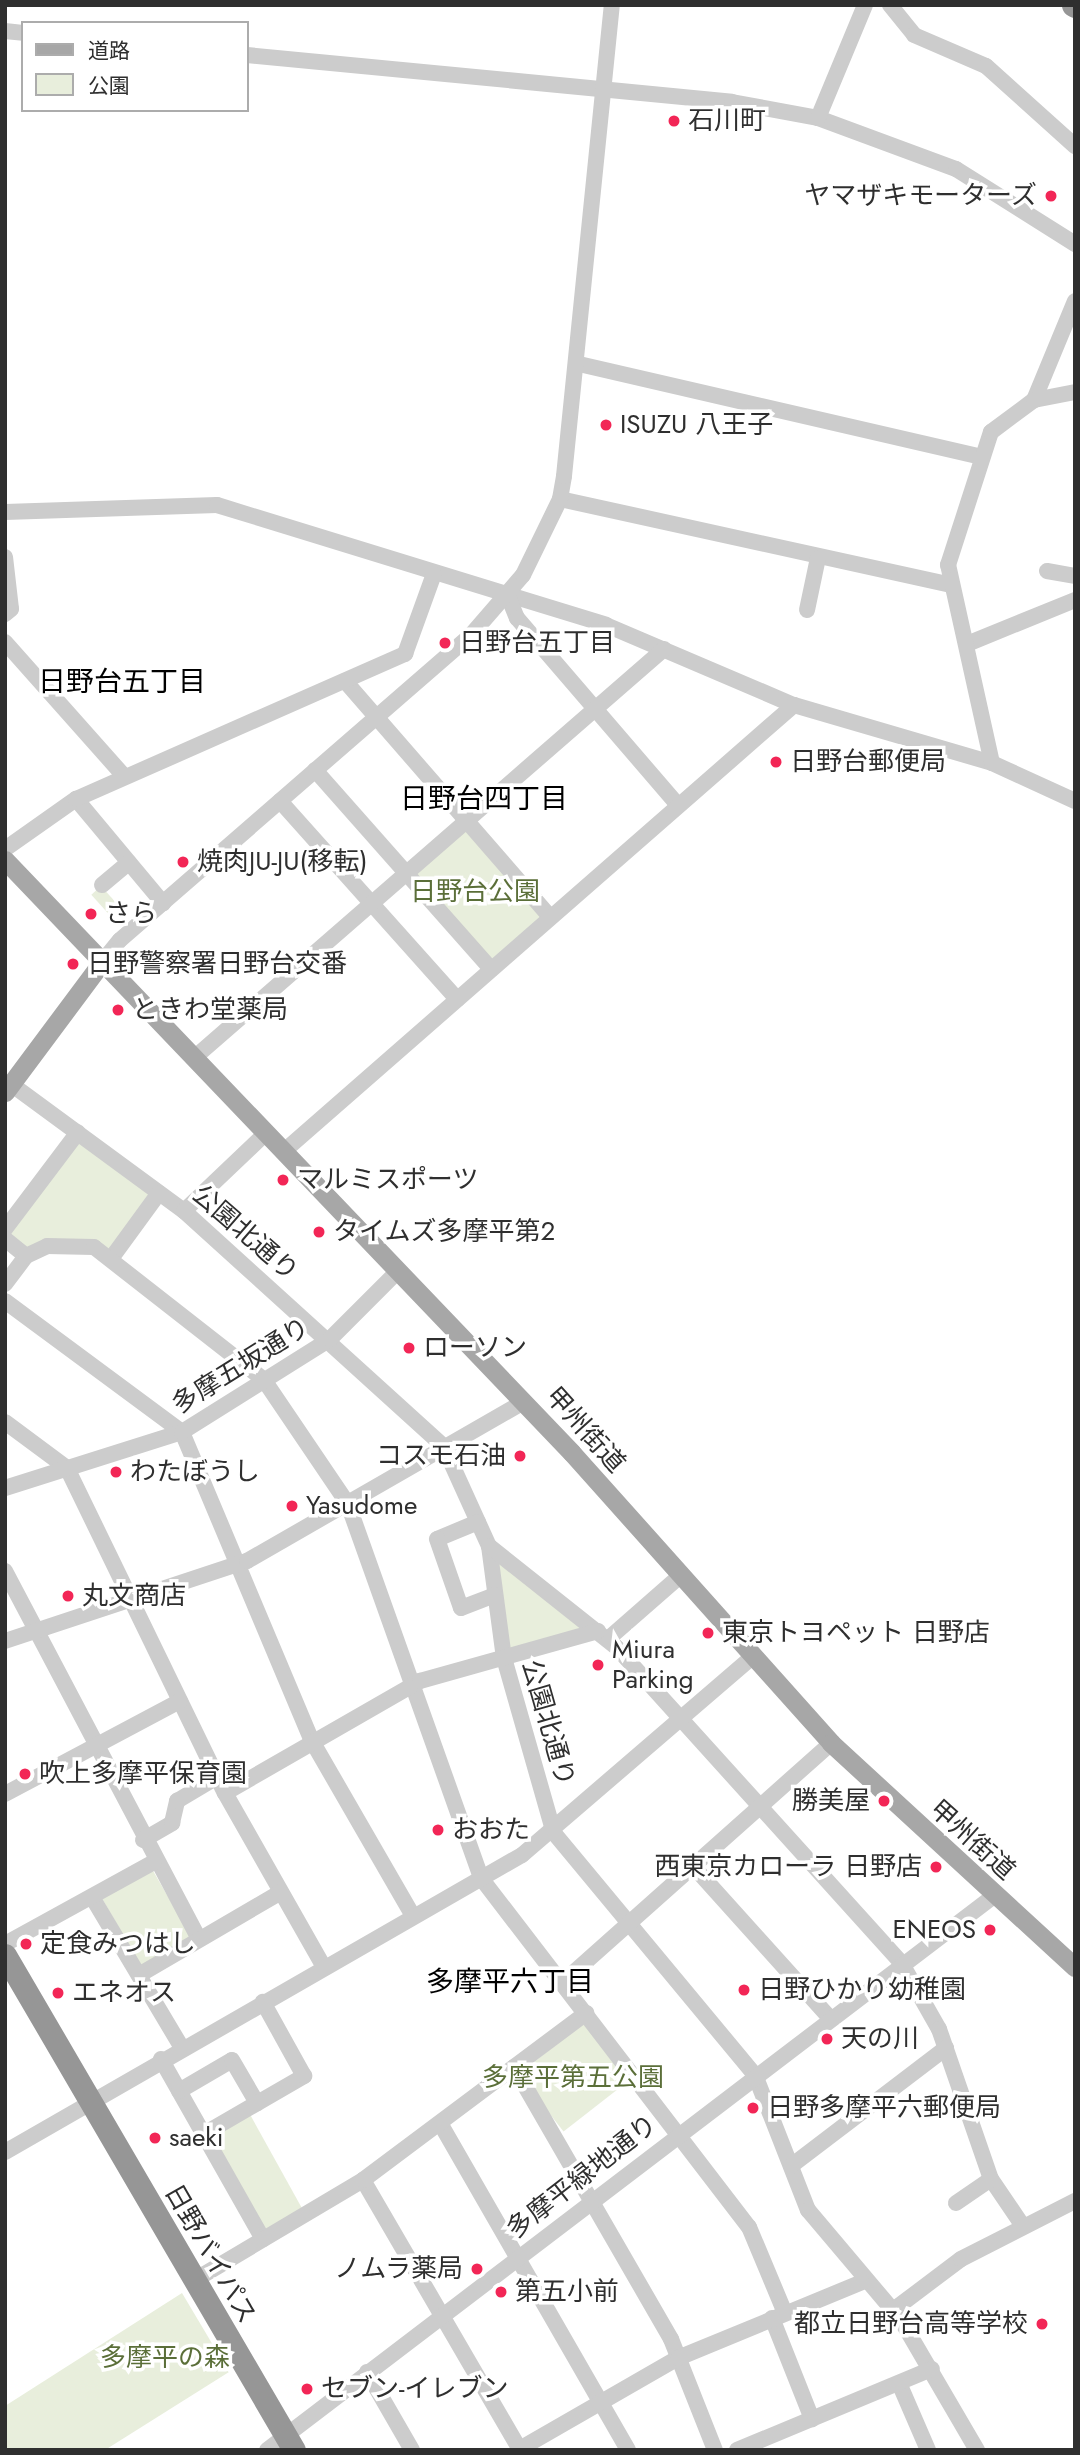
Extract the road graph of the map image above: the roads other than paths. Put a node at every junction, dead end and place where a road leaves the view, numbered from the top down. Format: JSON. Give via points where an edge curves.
{"nodes":[{"id":1,"x":612,"y":5,"type":"edge"},
{"id":2,"x":865,"y":5,"type":"edge"},
{"id":3,"x":890,"y":5,"type":"edge"},
{"id":4,"x":248,"y":55,"type":"edge"},
{"id":5,"x":603,"y":92,"type":"junction"},
{"id":6,"x":818,"y":118,"type":"junction"},
{"id":7,"x":1075,"y":146,"type":"edge"},
{"id":8,"x":1075,"y":244,"type":"edge"},
{"id":9,"x":1075,"y":301,"type":"edge"},
{"id":10,"x":579,"y":364,"type":"junction"},
{"id":11,"x":1075,"y":392,"type":"edge"},
{"id":12,"x":1034,"y":400,"type":"junction"},
{"id":13,"x":982,"y":457,"type":"junction"},
{"id":14,"x":560,"y":499,"type":"junction"},
{"id":15,"x":5,"y":512,"type":"edge"},
{"id":16,"x":5,"y":557,"type":"edge"},
{"id":17,"x":818,"y":558,"type":"junction"},
{"id":18,"x":1046,"y":571,"type":"dead end"},
{"id":19,"x":434,"y":574,"type":"junction"},
{"id":20,"x":1075,"y":576,"type":"edge"},
{"id":21,"x":950,"y":584,"type":"junction"},
{"id":22,"x":508,"y":596,"type":"junction"},
{"id":23,"x":1075,"y":600,"type":"edge"},
{"id":24,"x":807,"y":610,"type":"dead end"},
{"id":25,"x":5,"y":614,"type":"edge"},
{"id":26,"x":5,"y":642,"type":"edge"},
{"id":27,"x":967,"y":644,"type":"junction"},
{"id":28,"x":664,"y":649,"type":"junction"},
{"id":29,"x":345,"y":681,"type":"junction"},
{"id":30,"x":794,"y":705,"type":"junction"},
{"id":31,"x":595,"y":709,"type":"junction"},
{"id":32,"x":375,"y":719,"type":"junction"},
{"id":33,"x":992,"y":764,"type":"junction"},
{"id":34,"x":316,"y":770,"type":"junction"},
{"id":35,"x":124,"y":776,"type":"junction"},
{"id":36,"x":76,"y":799,"type":"junction"},
{"id":37,"x":280,"y":801,"type":"junction"},
{"id":38,"x":1075,"y":801,"type":"edge"},
{"id":39,"x":678,"y":805,"type":"junction"},
{"id":40,"x":466,"y":821,"type":"junction"},
{"id":41,"x":5,"y":849,"type":"edge"},
{"id":42,"x":5,"y":860,"type":"edge"},
{"id":43,"x":129,"y":862,"type":"junction"},
{"id":44,"x":406,"y":873,"type":"junction"},
{"id":45,"x":102,"y":885,"type":"dead end"},
{"id":46,"x":163,"y":902,"type":"junction"},
{"id":47,"x":371,"y":903,"type":"junction"},
{"id":48,"x":550,"y":917,"type":"junction"},
{"id":49,"x":102,"y":962,"type":"junction"},
{"id":50,"x":491,"y":969,"type":"junction"},
{"id":51,"x":457,"y":999,"type":"junction"},
{"id":52,"x":194,"y":1058,"type":"junction"},
{"id":53,"x":8,"y":1088,"type":"edge"},
{"id":54,"x":78,"y":1132,"type":"junction"},
{"id":55,"x":265,"y":1133,"type":"junction"},
{"id":56,"x":284,"y":1152,"type":"junction"},
{"id":57,"x":159,"y":1193,"type":"junction"},
{"id":58,"x":184,"y":1212,"type":"junction"},
{"id":59,"x":5,"y":1229,"type":"edge"},
{"id":60,"x":5,"y":1239,"type":"edge"},
{"id":61,"x":26,"y":1256,"type":"junction"},
{"id":62,"x":113,"y":1256,"type":"junction"},
{"id":63,"x":398,"y":1271,"type":"junction"},
{"id":64,"x":5,"y":1284,"type":"edge"},
{"id":65,"x":5,"y":1301,"type":"edge"},
{"id":66,"x":330,"y":1339,"type":"junction"},
{"id":67,"x":264,"y":1380,"type":"junction"},
{"id":68,"x":523,"y":1402,"type":"junction"},
{"id":69,"x":5,"y":1422,"type":"edge"},
{"id":70,"x":182,"y":1432,"type":"junction"},
{"id":71,"x":444,"y":1447,"type":"junction"},
{"id":72,"x":67,"y":1468,"type":"junction"},
{"id":73,"x":5,"y":1488,"type":"edge"},
{"id":74,"x":348,"y":1504,"type":"junction"},
{"id":75,"x":478,"y":1522,"type":"junction"},
{"id":76,"x":489,"y":1546,"type":"junction"},
{"id":77,"x":238,"y":1565,"type":"junction"},
{"id":78,"x":5,"y":1571,"type":"edge"},
{"id":79,"x":681,"y":1575,"type":"junction"},
{"id":80,"x":495,"y":1595,"type":"junction"},
{"id":81,"x":131,"y":1601,"type":"junction"},
{"id":82,"x":36,"y":1631,"type":"junction"},
{"id":83,"x":603,"y":1635,"type":"junction"},
{"id":84,"x":5,"y":1641,"type":"edge"},
{"id":85,"x":753,"y":1656,"type":"junction"},
{"id":86,"x":503,"y":1658,"type":"junction"},
{"id":87,"x":413,"y":1684,"type":"junction"},
{"id":88,"x":180,"y":1701,"type":"junction"},
{"id":89,"x":682,"y":1719,"type":"junction"},
{"id":90,"x":312,"y":1741,"type":"junction"},
{"id":91,"x":94,"y":1744,"type":"junction"},
{"id":92,"x":831,"y":1744,"type":"junction"},
{"id":93,"x":217,"y":1777,"type":"junction"},
{"id":94,"x":225,"y":1793,"type":"junction"},
{"id":95,"x":5,"y":1794,"type":"edge"},
{"id":96,"x":759,"y":1808,"type":"junction"},
{"id":97,"x":554,"y":1833,"type":"junction"},
{"id":98,"x":144,"y":1840,"type":"junction"},
{"id":99,"x":155,"y":1862,"type":"junction"},
{"id":100,"x":694,"y":1866,"type":"junction"},
{"id":101,"x":481,"y":1878,"type":"junction"},
{"id":102,"x":281,"y":1892,"type":"junction"},
{"id":103,"x":995,"y":1895,"type":"junction"},
{"id":104,"x":92,"y":1897,"type":"junction"},
{"id":105,"x":413,"y":1916,"type":"junction"},
{"id":106,"x":629,"y":1923,"type":"junction"},
{"id":107,"x":199,"y":1939,"type":"junction"},
{"id":108,"x":5,"y":1944,"type":"edge"},
{"id":109,"x":5,"y":1955,"type":"edge"},
{"id":110,"x":1072,"y":1960,"type":"edge"},
{"id":111,"x":902,"y":1964,"type":"junction"},
{"id":112,"x":324,"y":1967,"type":"junction"},
{"id":113,"x":139,"y":1975,"type":"junction"},
{"id":114,"x":563,"y":1982,"type":"junction"},
{"id":115,"x":263,"y":2002,"type":"junction"},
{"id":116,"x":586,"y":2013,"type":"junction"},
{"id":117,"x":830,"y":2018,"type":"junction"},
{"id":118,"x":182,"y":2048,"type":"junction"},
{"id":119,"x":946,"y":2048,"type":"junction"},
{"id":120,"x":161,"y":2059,"type":"junction"},
{"id":121,"x":514,"y":2067,"type":"junction"},
{"id":122,"x":755,"y":2076,"type":"junction"},
{"id":123,"x":180,"y":2091,"type":"junction"},
{"id":124,"x":88,"y":2101,"type":"junction"},
{"id":125,"x":257,"y":2103,"type":"junction"},
{"id":126,"x":440,"y":2123,"type":"junction"},
{"id":127,"x":204,"y":2134,"type":"junction"},
{"id":128,"x":677,"y":2134,"type":"junction"},
{"id":129,"x":5,"y":2152,"type":"edge"},
{"id":130,"x":791,"y":2166,"type":"junction"},
{"id":131,"x":991,"y":2179,"type":"junction"},
{"id":132,"x":363,"y":2180,"type":"junction"},
{"id":133,"x":1075,"y":2201,"type":"edge"},
{"id":134,"x":591,"y":2202,"type":"junction"},
{"id":135,"x":956,"y":2203,"type":"dead end"},
{"id":136,"x":1023,"y":2226,"type":"junction"},
{"id":137,"x":263,"y":2239,"type":"junction"},
{"id":138,"x":517,"y":2258,"type":"junction"},
{"id":139,"x":193,"y":2281,"type":"junction"},
{"id":140,"x":863,"y":2282,"type":"junction"},
{"id":141,"x":892,"y":2311,"type":"junction"},
{"id":142,"x":442,"y":2315,"type":"junction"},
{"id":143,"x":779,"y":2316,"type":"junction"},
{"id":144,"x":678,"y":2358,"type":"junction"},
{"id":145,"x":932,"y":2369,"type":"junction"},
{"id":146,"x":367,"y":2372,"type":"junction"},
{"id":147,"x":900,"y":2382,"type":"junction"},
{"id":148,"x":601,"y":2402,"type":"junction"},
{"id":149,"x":812,"y":2419,"type":"junction"},
{"id":150,"x":284,"y":2446,"type":"edge"},
{"id":151,"x":412,"y":2450,"type":"edge"},
{"id":152,"x":519,"y":2450,"type":"edge"},
{"id":153,"x":628,"y":2450,"type":"edge"},
{"id":154,"x":715,"y":2450,"type":"edge"},
{"id":155,"x":737,"y":2450,"type":"edge"},
{"id":156,"x":928,"y":2450,"type":"edge"},
{"id":157,"x":977,"y":2450,"type":"edge"}],
"edges":[{"from":1,"to":5,"type":"street"},
{"from":2,"to":6,"type":"street"},
{"from":3,"to":7,"type":"street","via":[[914,35],[986,66]]},
{"from":4,"to":5,"type":"street"},
{"from":5,"to":6,"type":"street","via":[[732,102]]},
{"from":5,"to":10,"type":"street"},
{"from":6,"to":8,"type":"street","via":[[956,169]]},
{"from":9,"to":12,"type":"street"},
{"from":10,"to":13,"type":"street"},
{"from":10,"to":14,"type":"street"},
{"from":11,"to":12,"type":"street"},
{"from":12,"to":13,"type":"street","via":[[991,432]]},
{"from":13,"to":21,"type":"street","via":[[948,565]]},
{"from":14,"to":17,"type":"street"},
{"from":14,"to":22,"type":"street"},
{"from":15,"to":19,"type":"street","via":[[217,505]]},
{"from":16,"to":25,"type":"street","via":[[11,609]]},
{"from":17,"to":21,"type":"street"},
{"from":17,"to":24,"type":"street"},
{"from":18,"to":20,"type":"street"},
{"from":19,"to":22,"type":"street"},
{"from":19,"to":29,"type":"street","via":[[413,647]]},
{"from":21,"to":27,"type":"street"},
{"from":22,"to":28,"type":"street"},
{"from":22,"to":31,"type":"street","via":[[517,618]]},
{"from":22,"to":32,"type":"street"},
{"from":23,"to":27,"type":"street"},
{"from":26,"to":35,"type":"street"},
{"from":27,"to":33,"type":"street"},
{"from":28,"to":30,"type":"street"},
{"from":28,"to":31,"type":"street"},
{"from":29,"to":32,"type":"street"},
{"from":29,"to":35,"type":"street"},
{"from":30,"to":33,"type":"street"},
{"from":30,"to":39,"type":"street"},
{"from":31,"to":39,"type":"street"},
{"from":31,"to":40,"type":"street"},
{"from":32,"to":34,"type":"street"},
{"from":32,"to":40,"type":"street"},
{"from":33,"to":38,"type":"street"},
{"from":34,"to":37,"type":"street"},
{"from":34,"to":44,"type":"street"},
{"from":35,"to":36,"type":"street"},
{"from":36,"to":41,"type":"street"},
{"from":36,"to":43,"type":"street"},
{"from":37,"to":46,"type":"street"},
{"from":37,"to":47,"type":"street"},
{"from":39,"to":48,"type":"street"},
{"from":40,"to":44,"type":"street"},
{"from":40,"to":48,"type":"street"},
{"from":42,"to":49,"type":"main road","name":"甲州街道"},
{"from":43,"to":45,"type":"street"},
{"from":43,"to":46,"type":"street"},
{"from":44,"to":47,"type":"street"},
{"from":44,"to":50,"type":"street"},
{"from":46,"to":49,"type":"street"},
{"from":47,"to":51,"type":"street"},
{"from":47,"to":52,"type":"street"},
{"from":48,"to":50,"type":"street"},
{"from":49,"to":52,"type":"main road","name":"甲州街道"},
{"from":49,"to":53,"type":"main road"},
{"from":50,"to":51,"type":"street"},
{"from":51,"to":56,"type":"street"},
{"from":52,"to":55,"type":"main road","name":"甲州街道"},
{"from":53,"to":54,"type":"street","name":"公園北通り"},
{"from":54,"to":57,"type":"street","name":"公園北通り"},
{"from":54,"to":59,"type":"street"},
{"from":55,"to":56,"type":"main road","name":"甲州街道"},
{"from":55,"to":58,"type":"street"},
{"from":56,"to":63,"type":"main road","name":"甲州街道"},
{"from":57,"to":58,"type":"street","name":"公園北通り"},
{"from":57,"to":62,"type":"street"},
{"from":58,"to":66,"type":"street","name":"公園北通り"},
{"from":60,"to":61,"type":"street"},
{"from":61,"to":62,"type":"street","via":[[71,1242]]},
{"from":61,"to":64,"type":"street"},
{"from":62,"to":67,"type":"street"},
{"from":63,"to":66,"type":"street","name":"多摩五坂通り"},
{"from":63,"to":68,"type":"main road","name":"甲州街道"},
{"from":65,"to":70,"type":"street"},
{"from":66,"to":67,"type":"street","name":"多摩五坂通り"},
{"from":66,"to":71,"type":"street","name":"公園北通り"},
{"from":67,"to":70,"type":"street","name":"多摩五坂通り"},
{"from":67,"to":74,"type":"street"},
{"from":68,"to":71,"type":"street"},
{"from":68,"to":79,"type":"main road","name":"甲州街道"},
{"from":69,"to":72,"type":"street"},
{"from":70,"to":72,"type":"street","name":"多摩五坂通り"},
{"from":70,"to":77,"type":"street"},
{"from":71,"to":74,"type":"street"},
{"from":71,"to":75,"type":"street","name":"公園北通り"},
{"from":72,"to":73,"type":"street","name":"多摩五坂通り"},
{"from":72,"to":81,"type":"street"},
{"from":74,"to":77,"type":"street"},
{"from":74,"to":87,"type":"street"},
{"from":75,"to":76,"type":"street","name":"公園北通り"},
{"from":75,"to":80,"type":"street","via":[[437,1539],[461,1608]]},
{"from":76,"to":80,"type":"street","name":"公園北通り"},
{"from":76,"to":83,"type":"street"},
{"from":77,"to":81,"type":"street"},
{"from":77,"to":90,"type":"street"},
{"from":78,"to":82,"type":"street"},
{"from":79,"to":83,"type":"street"},
{"from":79,"to":85,"type":"main road","name":"甲州街道"},
{"from":80,"to":86,"type":"street","name":"公園北通り"},
{"from":81,"to":82,"type":"street"},
{"from":81,"to":88,"type":"street"},
{"from":82,"to":84,"type":"street"},
{"from":82,"to":91,"type":"street"},
{"from":83,"to":86,"type":"street"},
{"from":83,"to":89,"type":"street"},
{"from":85,"to":89,"type":"street"},
{"from":85,"to":92,"type":"main road","name":"甲州街道"},
{"from":86,"to":87,"type":"street"},
{"from":86,"to":97,"type":"street","name":"公園北通り"},
{"from":87,"to":90,"type":"street"},
{"from":87,"to":101,"type":"street"},
{"from":88,"to":91,"type":"street"},
{"from":88,"to":93,"type":"street"},
{"from":89,"to":96,"type":"street"},
{"from":89,"to":97,"type":"street"},
{"from":90,"to":94,"type":"street"},
{"from":90,"to":105,"type":"street"},
{"from":91,"to":95,"type":"street"},
{"from":91,"to":98,"type":"street"},
{"from":92,"to":96,"type":"street"},
{"from":92,"to":103,"type":"main road","name":"甲州街道"},
{"from":93,"to":94,"type":"street"},
{"from":93,"to":98,"type":"street","via":[[177,1801],[172,1823]]},
{"from":94,"to":102,"type":"street"},
{"from":96,"to":100,"type":"street"},
{"from":96,"to":111,"type":"street"},
{"from":97,"to":101,"type":"street"},
{"from":97,"to":106,"type":"street","name":"公園北通り"},
{"from":98,"to":99,"type":"street"},
{"from":99,"to":104,"type":"street"},
{"from":99,"to":107,"type":"street"},
{"from":100,"to":106,"type":"street"},
{"from":100,"to":117,"type":"street"},
{"from":101,"to":105,"type":"street"},
{"from":101,"to":114,"type":"street"},
{"from":102,"to":107,"type":"street"},
{"from":102,"to":112,"type":"street"},
{"from":103,"to":110,"type":"main road","name":"甲州街道"},
{"from":103,"to":111,"type":"street","name":"多摩平緑地通り"},
{"from":104,"to":108,"type":"street"},
{"from":104,"to":113,"type":"street"},
{"from":105,"to":112,"type":"street"},
{"from":106,"to":114,"type":"street"},
{"from":106,"to":122,"type":"street","name":"公園北通り"},
{"from":107,"to":113,"type":"street"},
{"from":109,"to":124,"type":"highway","name":"日野バイパス"},
{"from":111,"to":117,"type":"street","name":"多摩平緑地通り"},
{"from":111,"to":119,"type":"street"},
{"from":112,"to":115,"type":"street"},
{"from":113,"to":118,"type":"street"},
{"from":114,"to":116,"type":"street"},
{"from":115,"to":118,"type":"street"},
{"from":115,"to":125,"type":"street","via":[[304,2076]]},
{"from":116,"to":121,"type":"street"},
{"from":116,"to":128,"type":"street"},
{"from":117,"to":122,"type":"street","name":"多摩平緑地通り"},
{"from":118,"to":120,"type":"street"},
{"from":119,"to":130,"type":"street"},
{"from":119,"to":131,"type":"street"},
{"from":120,"to":123,"type":"street"},
{"from":120,"to":124,"type":"street"},
{"from":121,"to":126,"type":"street"},
{"from":121,"to":134,"type":"street"},
{"from":122,"to":128,"type":"street","name":"多摩平緑地通り"},
{"from":122,"to":130,"type":"street","name":"公園北通り"},
{"from":123,"to":125,"type":"street","via":[[232,2060]]},
{"from":123,"to":127,"type":"street"},
{"from":124,"to":129,"type":"street"},
{"from":124,"to":139,"type":"highway","name":"日野バイパス"},
{"from":125,"to":127,"type":"street"},
{"from":126,"to":132,"type":"street"},
{"from":126,"to":138,"type":"street"},
{"from":127,"to":137,"type":"street"},
{"from":128,"to":134,"type":"street","name":"多摩平緑地通り"},
{"from":128,"to":143,"type":"street","via":[[748,2227]]},
{"from":130,"to":140,"type":"street","name":"公園北通り","via":[[807,2210],[844,2246]]},
{"from":131,"to":135,"type":"street"},
{"from":131,"to":136,"type":"street"},
{"from":132,"to":137,"type":"street"},
{"from":132,"to":142,"type":"street"},
{"from":133,"to":136,"type":"street"},
{"from":134,"to":138,"type":"street","name":"多摩平緑地通り"},
{"from":134,"to":144,"type":"street"},
{"from":136,"to":141,"type":"street","via":[[961,2259]]},
{"from":137,"to":139,"type":"street"},
{"from":138,"to":142,"type":"street","name":"多摩平緑地通り"},
{"from":138,"to":148,"type":"street"},
{"from":139,"to":150,"type":"highway","name":"日野バイパス"},
{"from":140,"to":141,"type":"street","name":"公園北通り"},
{"from":140,"to":143,"type":"street"},
{"from":141,"to":145,"type":"street","name":"公園北通り"},
{"from":142,"to":146,"type":"street","name":"多摩平緑地通り"},
{"from":142,"to":152,"type":"street"},
{"from":143,"to":144,"type":"street"},
{"from":143,"to":149,"type":"street"},
{"from":144,"to":148,"type":"street"},
{"from":144,"to":154,"type":"street"},
{"from":145,"to":147,"type":"street"},
{"from":145,"to":157,"type":"street","name":"公園北通り"},
{"from":146,"to":150,"type":"street","name":"多摩平緑地通り"},
{"from":146,"to":151,"type":"street"},
{"from":147,"to":149,"type":"street"},
{"from":147,"to":156,"type":"street"},
{"from":148,"to":152,"type":"street"},
{"from":148,"to":153,"type":"street"},
{"from":149,"to":155,"type":"street"}]}
